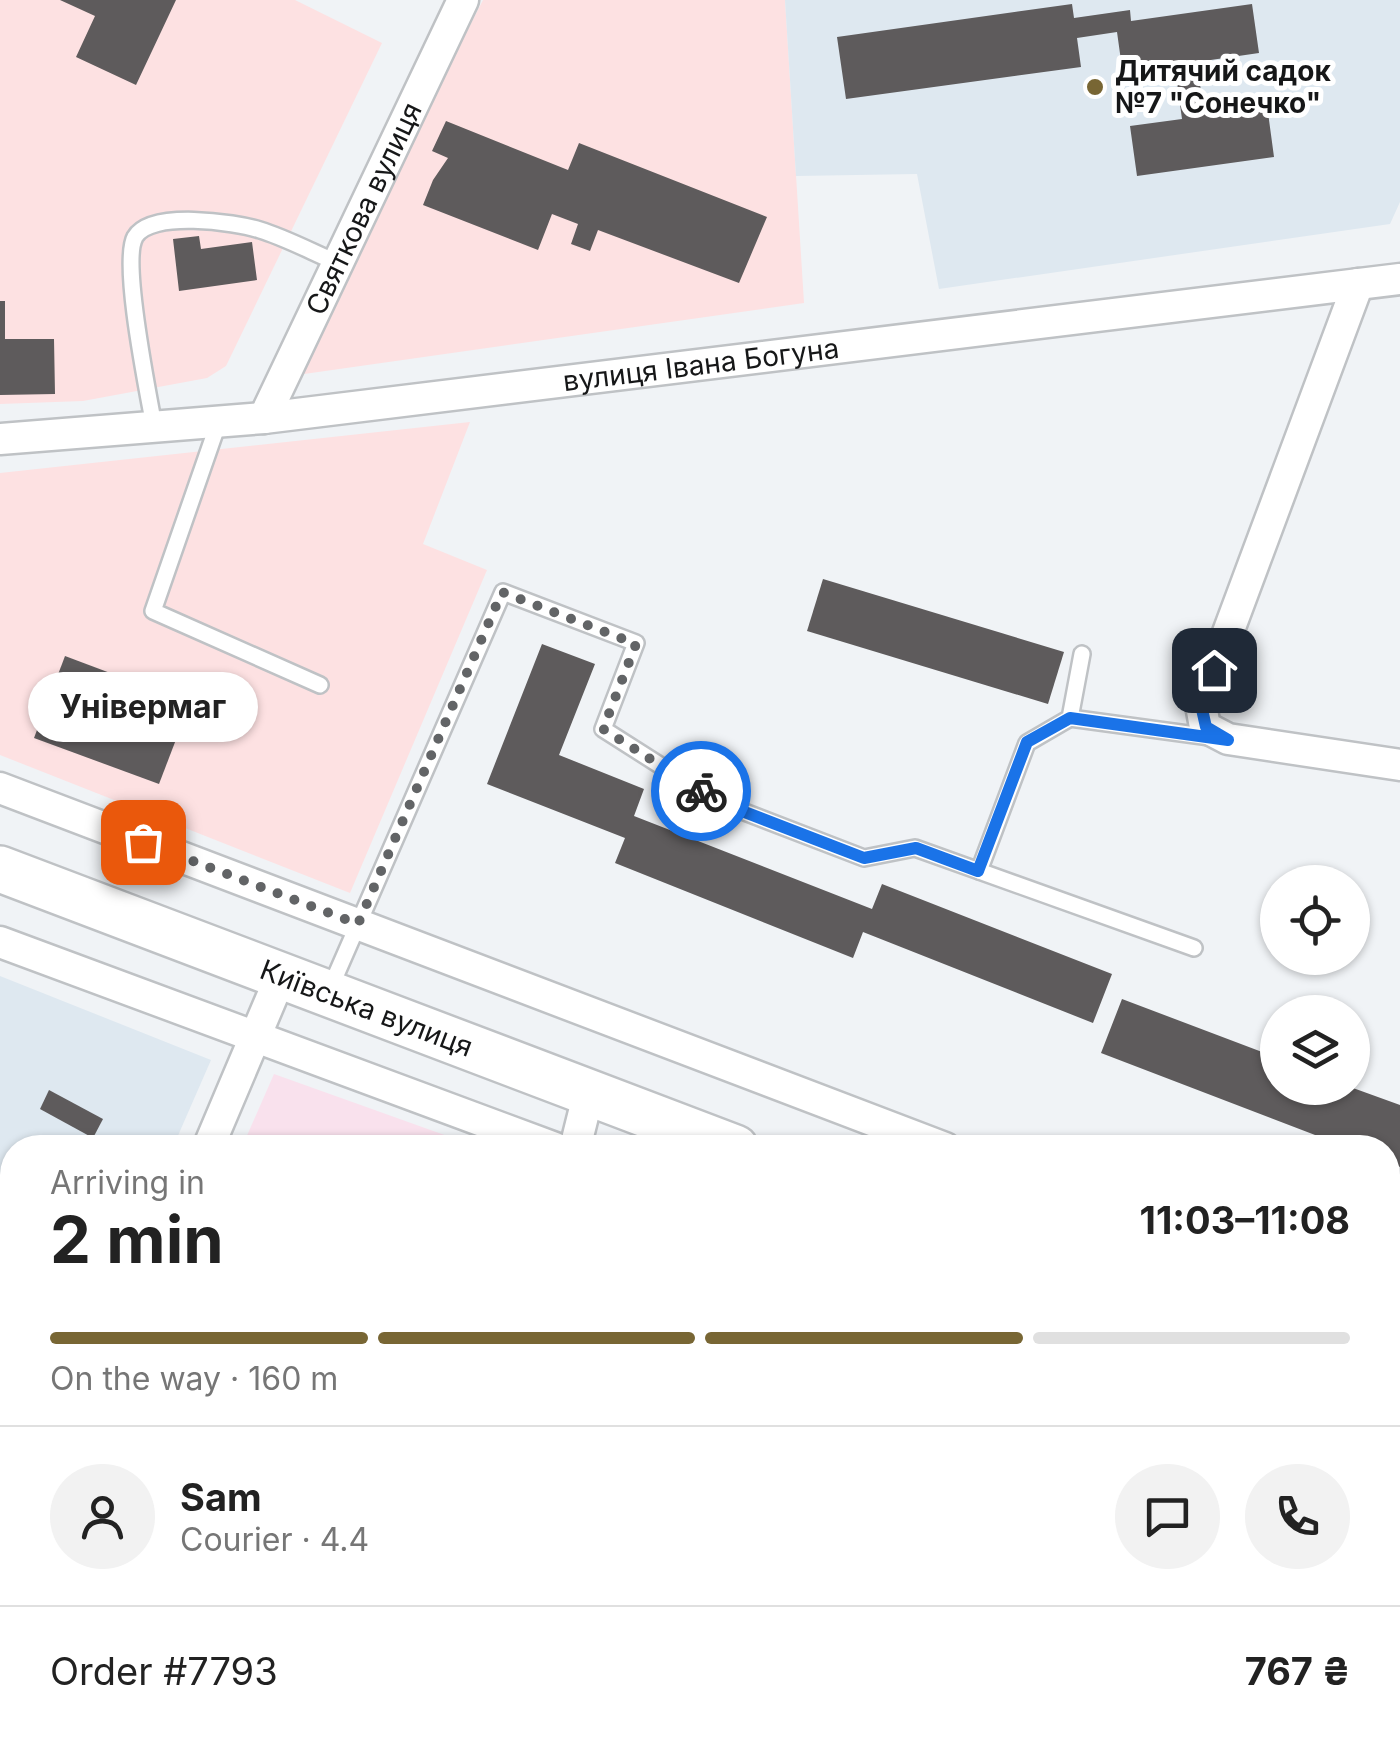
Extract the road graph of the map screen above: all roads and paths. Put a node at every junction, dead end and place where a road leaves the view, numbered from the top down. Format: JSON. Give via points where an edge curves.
{"nodes":[{"id":1,"x":463,"y":0,"type":"edge"},
{"id":2,"x":338,"y":263,"type":"junction"},
{"id":3,"x":1400,"y":279,"type":"edge"},
{"id":4,"x":1358,"y":284,"type":"junction"},
{"id":5,"x":264,"y":418,"type":"junction"},
{"id":6,"x":218,"y":422,"type":"junction"},
{"id":7,"x":154,"y":426,"type":"junction"},
{"id":8,"x":0,"y":439,"type":"edge"},
{"id":9,"x":1082,"y":654,"type":"dead end"},
{"id":10,"x":320,"y":685,"type":"dead end"},
{"id":11,"x":1070,"y":718,"type":"junction"},
{"id":12,"x":1228,"y":740,"type":"junction"},
{"id":13,"x":1400,"y":764,"type":"edge"},
{"id":14,"x":0,"y":788,"type":"edge"},
{"id":15,"x":0,"y":868,"type":"edge"},
{"id":16,"x":978,"y":871,"type":"junction"},
{"id":17,"x":358,"y":924,"type":"junction"},
{"id":18,"x":0,"y":942,"type":"edge"},
{"id":19,"x":1194,"y":948,"type":"dead end"},
{"id":20,"x":280,"y":978,"type":"junction"},
{"id":21,"x":328,"y":995,"type":"junction"},
{"id":22,"x":255,"y":1038,"type":"junction"},
{"id":23,"x":588,"y":1092,"type":"junction"},
{"id":24,"x":214,"y":1135,"type":"edge"},
{"id":25,"x":519,"y":1135,"type":"edge"},
{"id":26,"x":578,"y":1135,"type":"edge"},
{"id":27,"x":701,"y":1135,"type":"edge"},
{"id":28,"x":911,"y":1135,"type":"edge"}],
"edges":[{"from":1,"to":2,"type":"street","name":"Святкова вулиця"},
{"from":2,"to":5,"type":"street","name":"Святкова вулиця"},
{"from":2,"to":7,"type":"lane","via":[[257,229],[182,220],[143,228],[132,246],[132,287]]},
{"from":3,"to":4,"type":"street","name":"вулиця Івана Богуна"},
{"from":4,"to":5,"type":"street","name":"вулиця Івана Богуна"},
{"from":4,"to":12,"type":"street","via":[[1201,705],[1206,727]]},
{"from":5,"to":6,"type":"street","name":"вулиця Івана Богуна"},
{"from":6,"to":7,"type":"street","name":"вулиця Івана Богуна"},
{"from":6,"to":10,"type":"lane","via":[[153,610]]},
{"from":7,"to":8,"type":"street","name":"вулиця Івана Богуна"},
{"from":9,"to":11,"type":"lane"},
{"from":11,"to":12,"type":"lane"},
{"from":11,"to":16,"type":"lane","via":[[1027,742]]},
{"from":12,"to":13,"type":"street"},
{"from":14,"to":17,"type":"street"},
{"from":15,"to":20,"type":"main road","name":"Київська вулиця"},
{"from":16,"to":17,"type":"lane","via":[[916,848],[864,858],[716,801],[603,729],[636,644],[502,592]]},
{"from":16,"to":19,"type":"lane"},
{"from":17,"to":21,"type":"lane"},
{"from":17,"to":28,"type":"street"},
{"from":18,"to":22,"type":"street"},
{"from":20,"to":21,"type":"main road","name":"Київська вулиця"},
{"from":20,"to":22,"type":"street"},
{"from":21,"to":23,"type":"main road","name":"Київська вулиця"},
{"from":22,"to":24,"type":"street"},
{"from":22,"to":25,"type":"street"},
{"from":23,"to":26,"type":"street"},
{"from":23,"to":27,"type":"main road","name":"Київська вулиця"}]}
